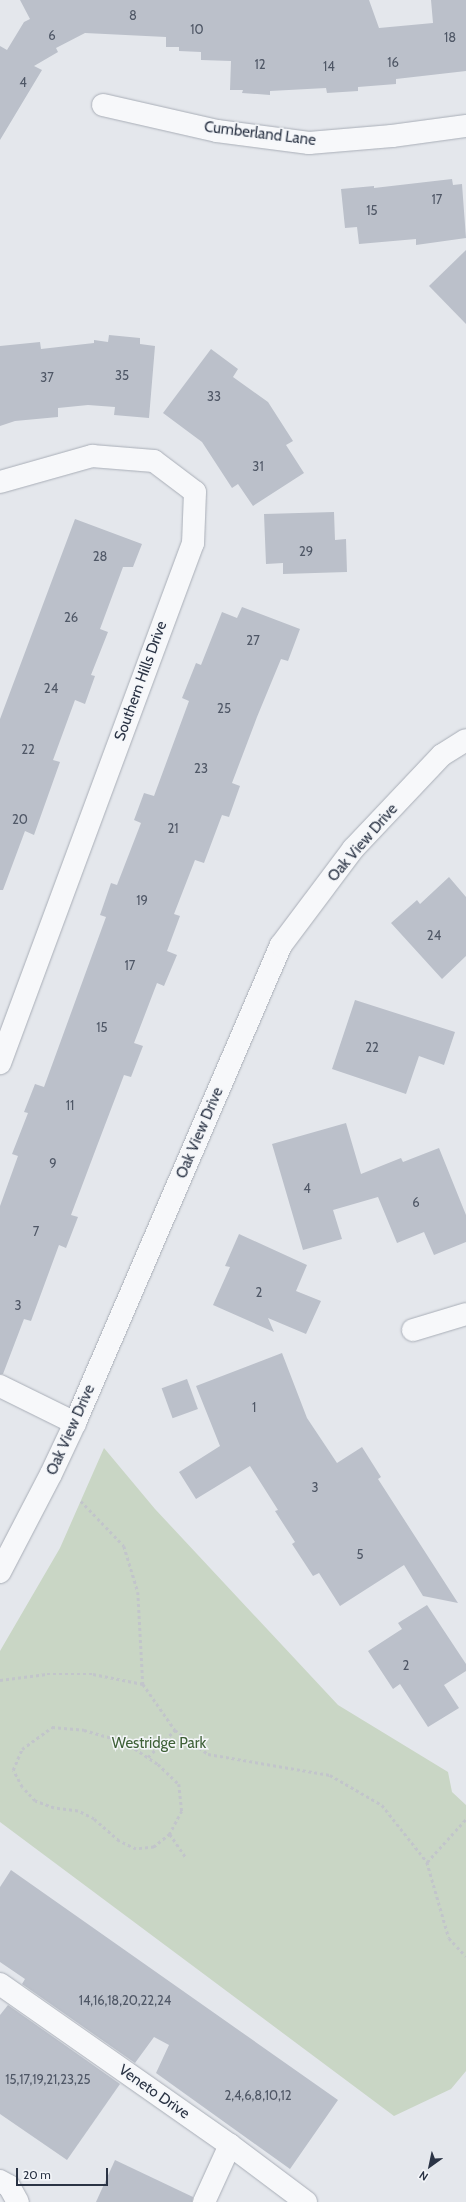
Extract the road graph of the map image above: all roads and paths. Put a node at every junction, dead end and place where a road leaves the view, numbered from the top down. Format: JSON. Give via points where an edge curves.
{"nodes":[{"id":1,"x":103,"y":105,"type":"dead end"},
{"id":2,"x":466,"y":126,"type":"edge"},
{"id":3,"x":0,"y":482,"type":"edge"},
{"id":4,"x":466,"y":740,"type":"edge"},
{"id":5,"x":1,"y":1057,"type":"edge"},
{"id":6,"x":466,"y":1314,"type":"edge"},
{"id":7,"x":413,"y":1330,"type":"dead end"},
{"id":8,"x":0,"y":1386,"type":"edge"},
{"id":9,"x":75,"y":1423,"type":"junction"},
{"id":10,"x":81,"y":1501,"type":"dead end"},
{"id":11,"x":0,"y":1572,"type":"edge"},
{"id":12,"x":0,"y":1680,"type":"edge"},
{"id":13,"x":143,"y":1684,"type":"junction"},
{"id":14,"x":175,"y":1730,"type":"junction"},
{"id":15,"x":148,"y":1757,"type":"junction"},
{"id":16,"x":466,"y":1819,"type":"edge"},
{"id":17,"x":170,"y":1834,"type":"junction"},
{"id":18,"x":186,"y":1858,"type":"dead end"},
{"id":19,"x":427,"y":1862,"type":"junction"},
{"id":20,"x":466,"y":1956,"type":"edge"},
{"id":21,"x":0,"y":1984,"type":"edge"},
{"id":22,"x":230,"y":2145,"type":"junction"},
{"id":23,"x":0,"y":2180,"type":"edge"},
{"id":24,"x":18,"y":2202,"type":"edge"},
{"id":25,"x":204,"y":2202,"type":"edge"},
{"id":26,"x":306,"y":2202,"type":"edge"}],
"edges":[{"from":1,"to":2,"type":"street","name":"Cumberland Lane","via":[[217,131],[309,143]]},
{"from":3,"to":5,"type":"street","name":"Southern Hills Drive","via":[[92,456],[154,461],[195,492],[193,543]]},
{"from":4,"to":9,"type":"street","name":"Oak View Drive","via":[[442,755],[353,849],[281,944]]},
{"from":6,"to":7,"type":"street"},
{"from":8,"to":9,"type":"street"},
{"from":9,"to":11,"type":"street","name":"Oak View Drive","via":[[52,1474]]},
{"from":10,"to":13,"type":"path","via":[[124,1546],[138,1592]]},
{"from":12,"to":13,"type":"path","via":[[47,1674],[93,1674]]},
{"from":13,"to":14,"type":"path"},
{"from":14,"to":15,"type":"path"},
{"from":14,"to":19,"type":"path","via":[[208,1754],[330,1775],[382,1805]]},
{"from":15,"to":17,"type":"path","via":[[179,1784],[182,1811]]},
{"from":15,"to":17,"type":"path","via":[[125,1742],[84,1730],[52,1727],[22,1749],[13,1770],[22,1787],[35,1801],[54,1808],[78,1811],[94,1819],[119,1841],[136,1849],[154,1847]]},
{"from":16,"to":19,"type":"path"},
{"from":17,"to":18,"type":"path"},
{"from":19,"to":20,"type":"path","via":[[448,1938]]},
{"from":21,"to":22,"type":"street","name":"Veneto Drive"},
{"from":22,"to":25,"type":"street"},
{"from":22,"to":26,"type":"street","name":"Veneto Drive"},
{"from":23,"to":24,"type":"street","via":[[9,2186]]}]}
